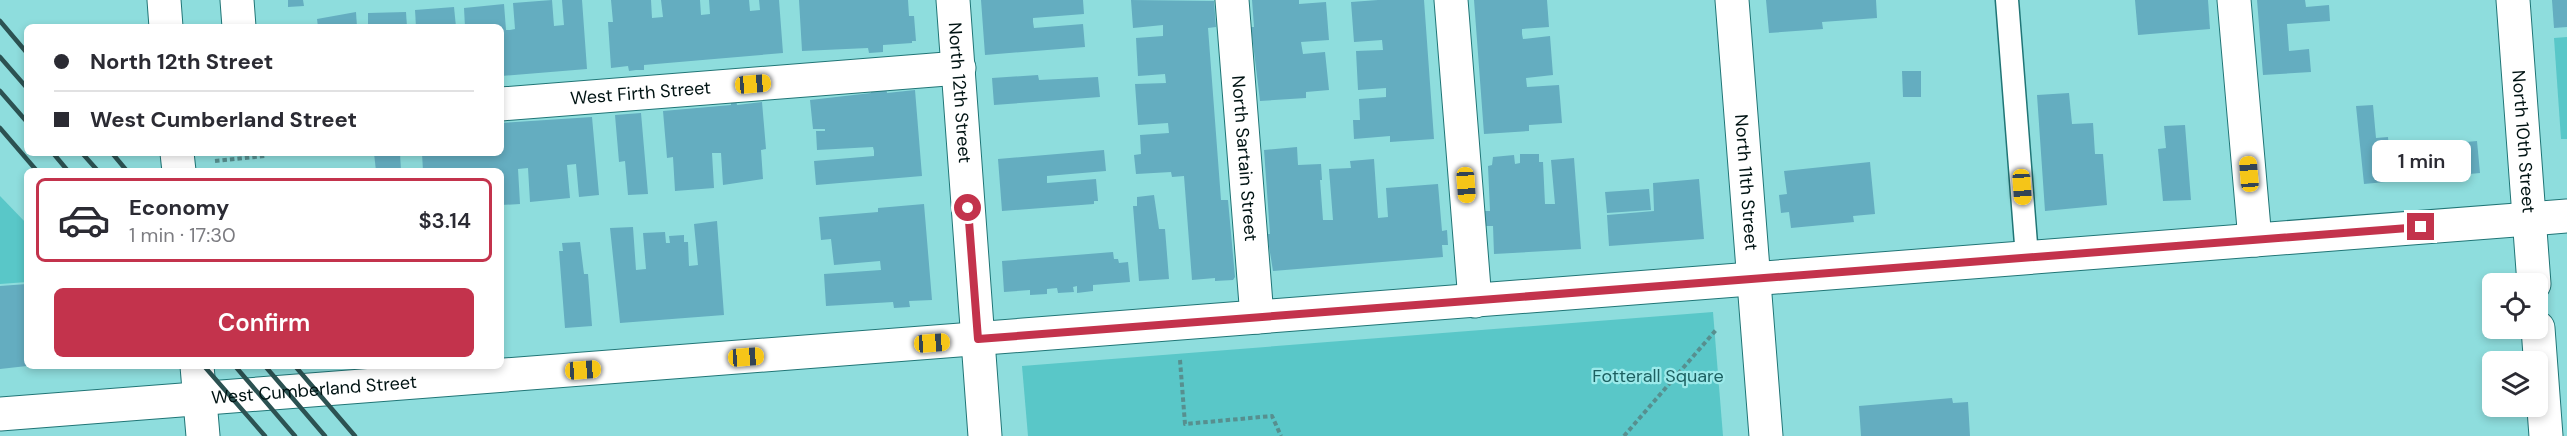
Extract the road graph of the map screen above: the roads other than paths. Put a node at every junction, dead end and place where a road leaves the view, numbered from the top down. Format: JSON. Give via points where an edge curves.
{"nodes":[{"id":1,"x":164,"y":0,"type":"edge"},
{"id":2,"x":237,"y":0,"type":"edge"},
{"id":3,"x":953,"y":0,"type":"edge"},
{"id":4,"x":1232,"y":0,"type":"edge"},
{"id":5,"x":1451,"y":0,"type":"edge"},
{"id":6,"x":1732,"y":0,"type":"edge"},
{"id":7,"x":2007,"y":0,"type":"edge"},
{"id":8,"x":2235,"y":0,"type":"edge"},
{"id":9,"x":2513,"y":0,"type":"edge"},
{"id":10,"x":166,"y":24,"type":"edge"},
{"id":11,"x":239,"y":24,"type":"edge"},
{"id":12,"x":959,"y":68,"type":"junction"},
{"id":13,"x":504,"y":104,"type":"edge"},
{"id":14,"x":2567,"y":216,"type":"edge"},
{"id":15,"x":2529,"y":219,"type":"junction"},
{"id":16,"x":2255,"y":240,"type":"junction"},
{"id":17,"x":2027,"y":258,"type":"junction"},
{"id":18,"x":2533,"y":273,"type":"edge"},
{"id":19,"x":1754,"y":279,"type":"junction"},
{"id":20,"x":1475,"y":301,"type":"junction"},
{"id":21,"x":1257,"y":317,"type":"junction"},
{"id":22,"x":978,"y":339,"type":"junction"},
{"id":23,"x":2539,"y":339,"type":"edge"},
{"id":24,"x":197,"y":369,"type":"edge"},
{"id":25,"x":200,"y":399,"type":"junction"},
{"id":26,"x":0,"y":414,"type":"edge"},
{"id":27,"x":203,"y":436,"type":"edge"},
{"id":28,"x":985,"y":436,"type":"edge"},
{"id":29,"x":1766,"y":436,"type":"edge"},
{"id":30,"x":2546,"y":436,"type":"edge"}],
"edges":[{"from":1,"to":10,"type":"street"},
{"from":2,"to":11,"type":"street"},
{"from":3,"to":12,"type":"street","name":"North 12th Street"},
{"from":4,"to":21,"type":"street","name":"North Sartain Street"},
{"from":5,"to":20,"type":"street"},
{"from":6,"to":19,"type":"street","name":"North 11th Street"},
{"from":7,"to":17,"type":"lane"},
{"from":8,"to":16,"type":"street"},
{"from":9,"to":15,"type":"street","name":"North 10th Street"},
{"from":12,"to":13,"type":"street","name":"West Firth Street"},
{"from":12,"to":22,"type":"street","name":"North 12th Street"},
{"from":14,"to":15,"type":"street","name":"West Cumberland Street"},
{"from":15,"to":16,"type":"street","name":"West Cumberland Street"},
{"from":15,"to":18,"type":"street","name":"North 10th Street"},
{"from":16,"to":17,"type":"street","name":"West Cumberland Street"},
{"from":17,"to":19,"type":"street","name":"West Cumberland Street"},
{"from":19,"to":20,"type":"street","name":"West Cumberland Street"},
{"from":19,"to":29,"type":"street","name":"North 11th Street"},
{"from":20,"to":21,"type":"street","name":"West Cumberland Street"},
{"from":21,"to":22,"type":"street","name":"West Cumberland Street"},
{"from":22,"to":25,"type":"street","name":"West Cumberland Street"},
{"from":22,"to":28,"type":"street","name":"North 12th Street"},
{"from":23,"to":30,"type":"street"},
{"from":24,"to":25,"type":"street"},
{"from":25,"to":26,"type":"street","name":"West Cumberland Street"},
{"from":25,"to":27,"type":"street"}]}
